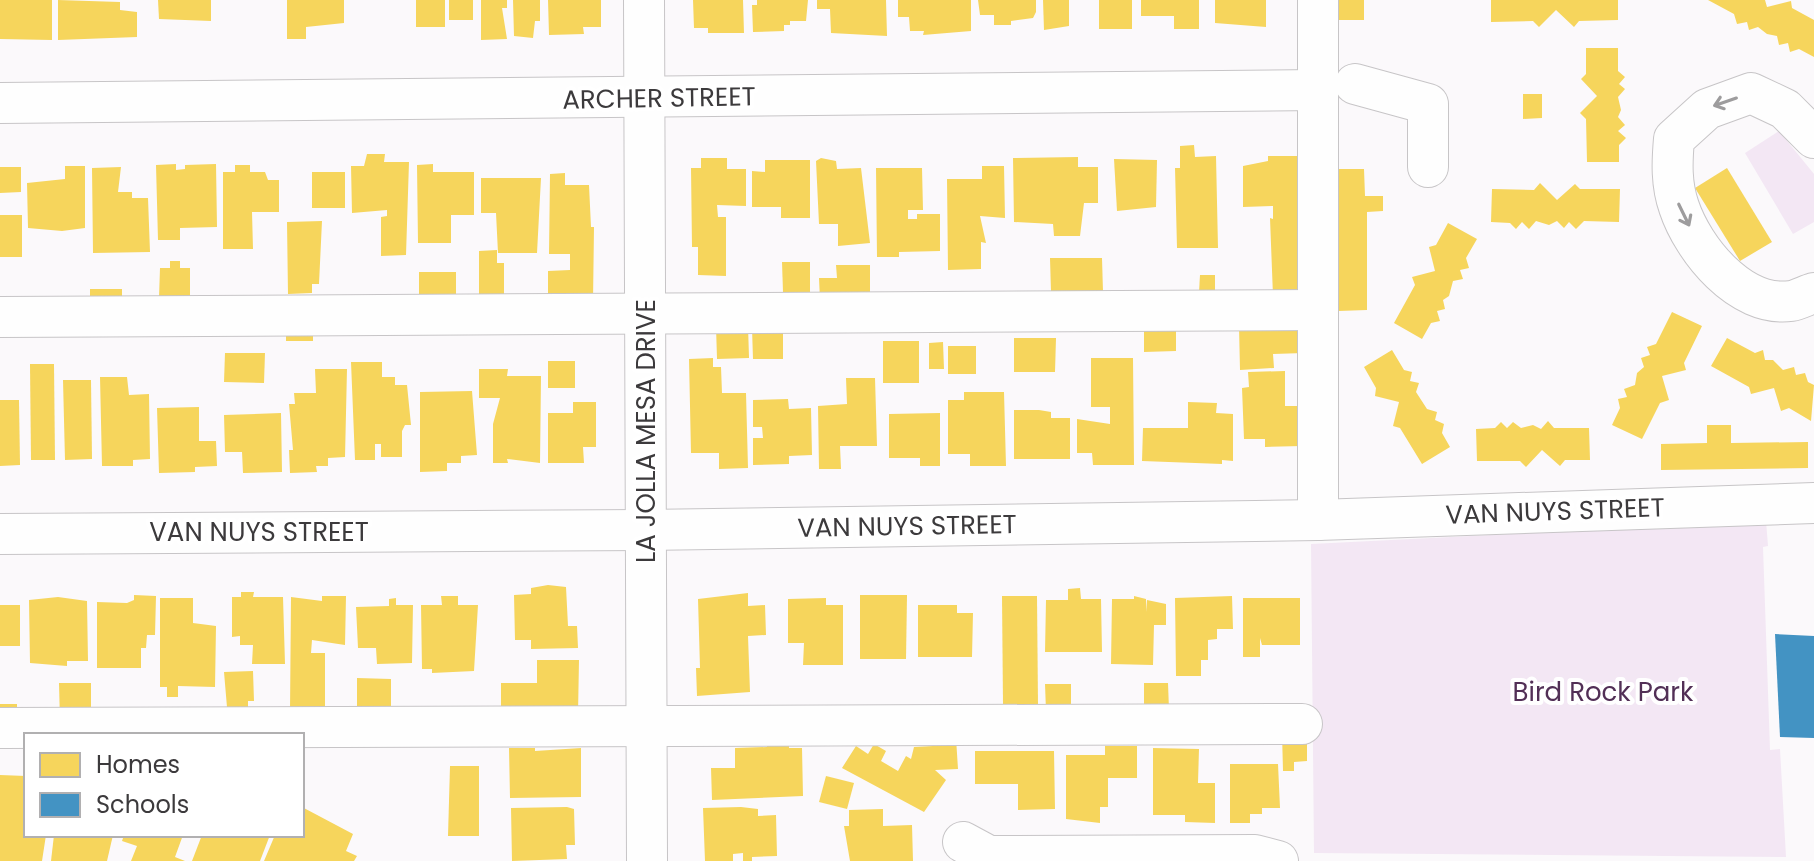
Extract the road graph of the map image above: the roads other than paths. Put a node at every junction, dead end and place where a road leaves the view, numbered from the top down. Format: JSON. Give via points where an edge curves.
{"nodes":[{"id":1,"x":644,"y":0,"type":"edge"},
{"id":2,"x":1318,"y":17,"type":"edge"},
{"id":3,"x":644,"y":97,"type":"junction"},
{"id":4,"x":1330,"y":100,"type":"junction"},
{"id":5,"x":0,"y":103,"type":"edge"},
{"id":6,"x":1814,"y":138,"type":"edge"},
{"id":7,"x":1428,"y":167,"type":"dead end"},
{"id":8,"x":1814,"y":293,"type":"edge"},
{"id":9,"x":1318,"y":310,"type":"junction"},
{"id":10,"x":646,"y":313,"type":"junction"},
{"id":11,"x":0,"y":317,"type":"edge"},
{"id":12,"x":1814,"y":503,"type":"edge"},
{"id":13,"x":1318,"y":520,"type":"junction"},
{"id":14,"x":645,"y":530,"type":"junction"},
{"id":15,"x":0,"y":534,"type":"edge"},
{"id":16,"x":1302,"y":724,"type":"dead end"},
{"id":17,"x":648,"y":727,"type":"junction"},
{"id":18,"x":0,"y":728,"type":"edge"},
{"id":19,"x":963,"y":842,"type":"dead end"},
{"id":20,"x":1277,"y":860,"type":"edge"},
{"id":21,"x":647,"y":861,"type":"edge"}],
"edges":[{"from":1,"to":3,"type":"street","name":"LA JOLLA MESA DRIVE"},
{"from":2,"to":4,"type":"street"},
{"from":3,"to":4,"type":"street","name":"ARCHER STREET"},
{"from":3,"to":5,"type":"street","name":"ARCHER STREET"},
{"from":3,"to":10,"type":"street","name":"LA JOLLA MESA DRIVE"},
{"from":4,"to":7,"type":"street","name":"ARCHER STREET","via":[[1428,104]]},
{"from":4,"to":9,"type":"street"},
{"from":6,"to":8,"type":"street","one_way":true,"via":[[1785,109],[1751,93],[1707,109],[1674,139],[1671,172],[1679,208],[1711,265],[1754,296],[1790,302]]},
{"from":9,"to":10,"type":"street"},
{"from":9,"to":13,"type":"street"},
{"from":10,"to":11,"type":"street"},
{"from":10,"to":14,"type":"street","name":"LA JOLLA MESA DRIVE"},
{"from":12,"to":13,"type":"street","name":"VAN NUYS STREET"},
{"from":13,"to":14,"type":"street","name":"VAN NUYS STREET"},
{"from":14,"to":15,"type":"street","name":"VAN NUYS STREET"},
{"from":14,"to":17,"type":"street","name":"LA JOLLA MESA DRIVE"},
{"from":16,"to":17,"type":"street"},
{"from":17,"to":18,"type":"street"},
{"from":17,"to":21,"type":"street","name":"LA JOLLA MESA DRIVE"},
{"from":19,"to":20,"type":"street","via":[[989,856],[1255,855]]}]}
